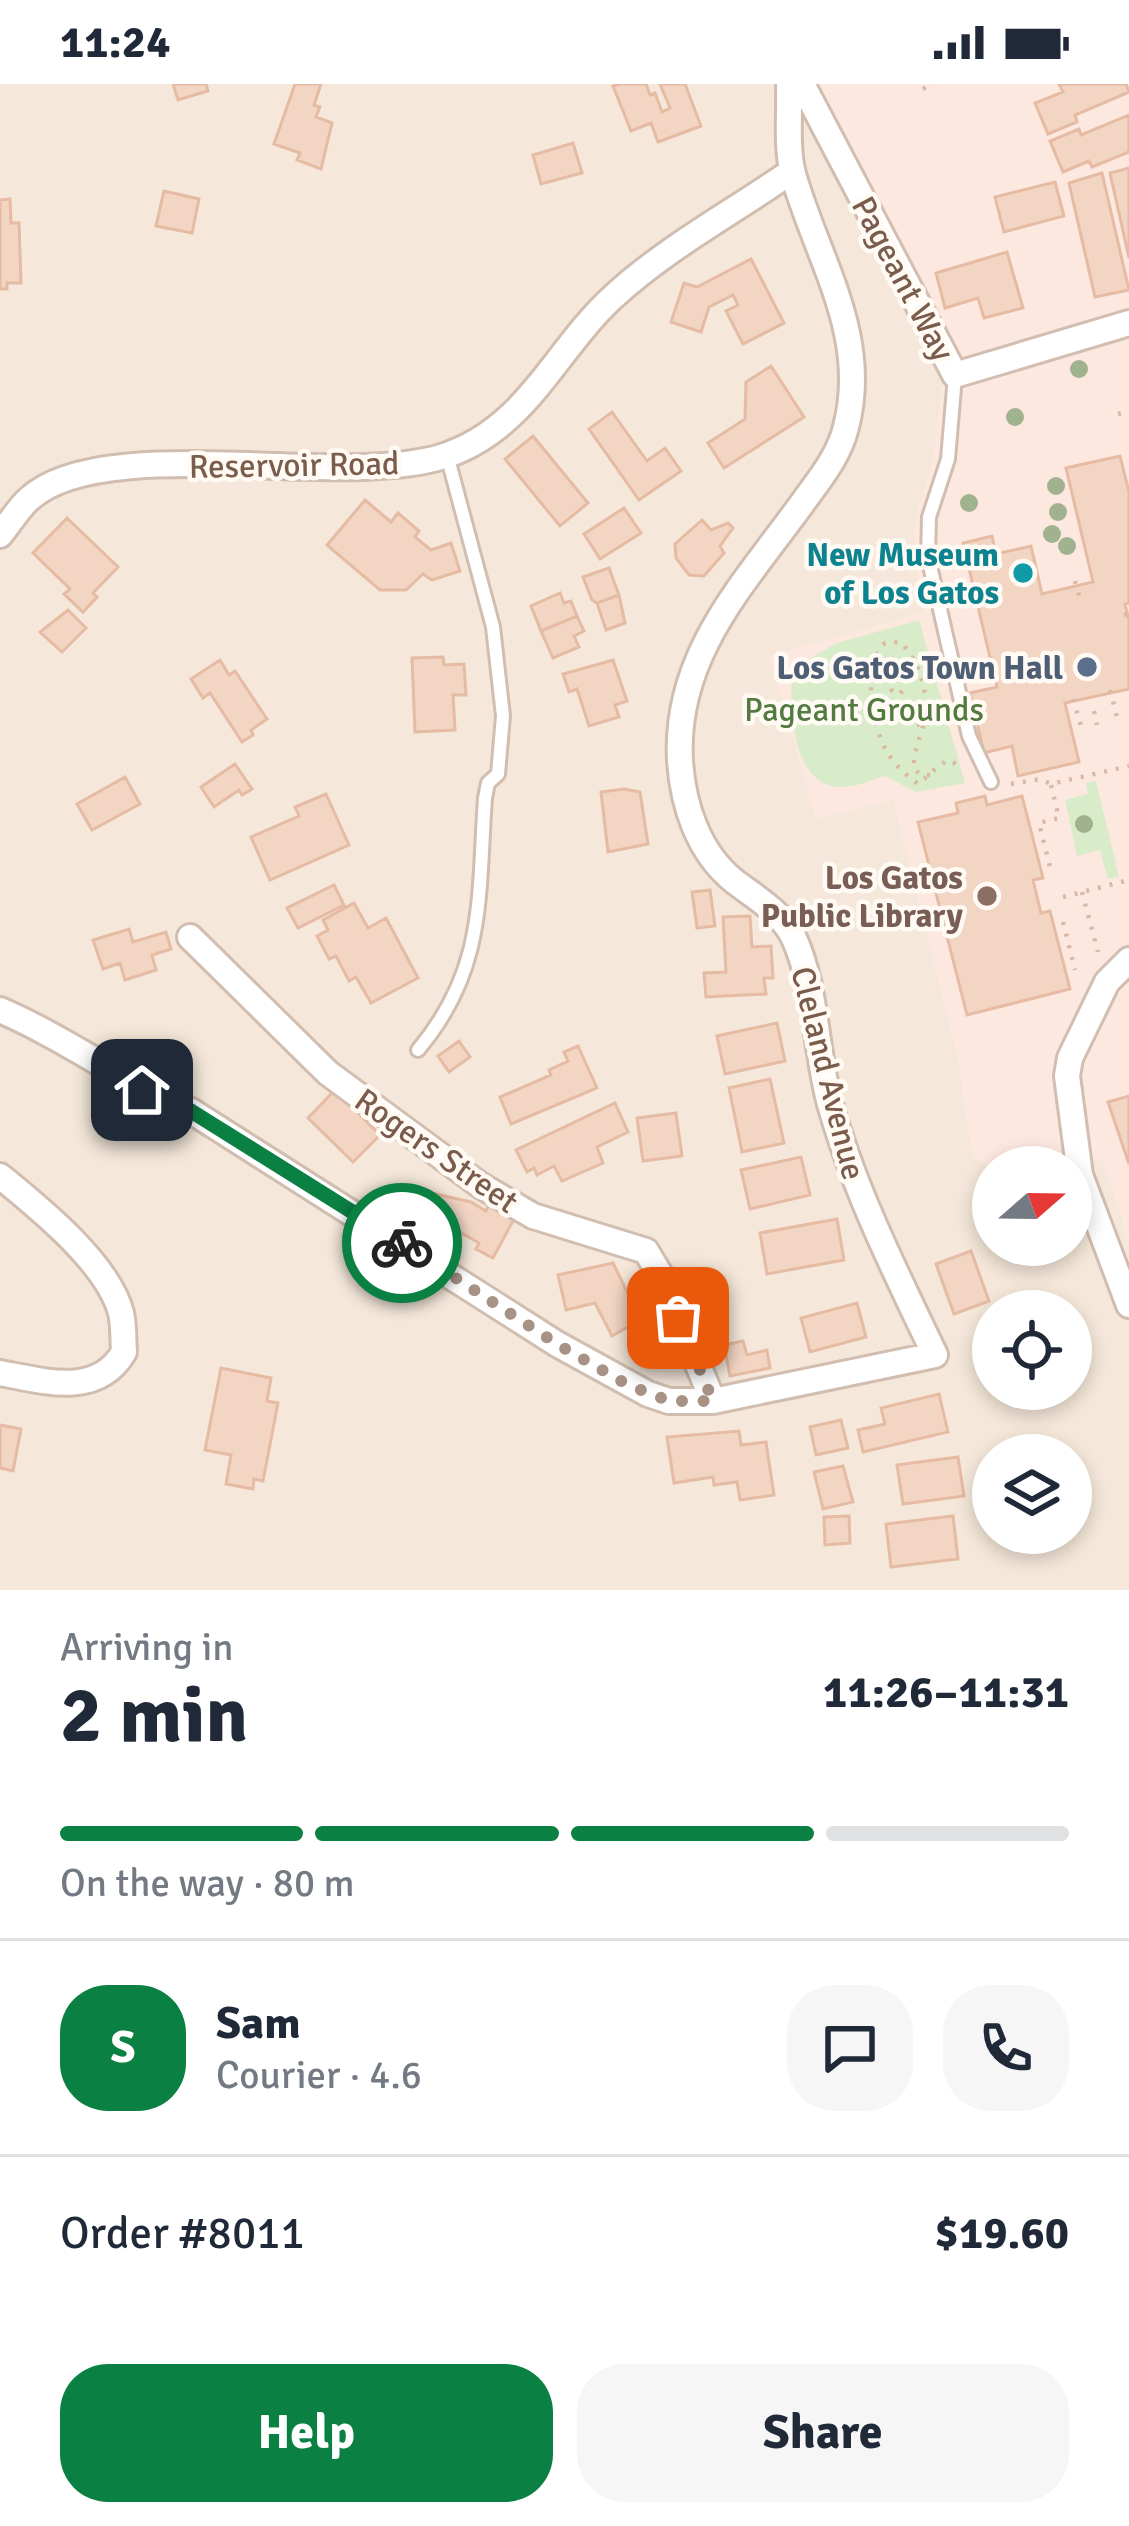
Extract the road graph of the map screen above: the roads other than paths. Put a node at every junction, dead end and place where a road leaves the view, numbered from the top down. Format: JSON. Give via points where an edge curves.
{"nodes":[{"id":1,"x":789,"y":84,"type":"edge"},
{"id":2,"x":802,"y":84,"type":"edge"},
{"id":3,"x":792,"y":171,"type":"junction"},
{"id":4,"x":1129,"y":323,"type":"edge"},
{"id":5,"x":955,"y":375,"type":"junction"},
{"id":6,"x":447,"y":454,"type":"junction"},
{"id":7,"x":0,"y":535,"type":"edge"},
{"id":8,"x":992,"y":782,"type":"road end"},
{"id":9,"x":190,"y":937,"type":"dead end"},
{"id":10,"x":1129,"y":960,"type":"edge"},
{"id":11,"x":0,"y":1010,"type":"edge"},
{"id":12,"x":418,"y":1050,"type":"dead end"},
{"id":13,"x":0,"y":1176,"type":"edge"},
{"id":14,"x":1129,"y":1305,"type":"edge"},
{"id":15,"x":0,"y":1373,"type":"edge"},
{"id":16,"x":713,"y":1401,"type":"junction"}],
"edges":[{"from":1,"to":3,"type":"street","name":"Cleland Avenue"},
{"from":2,"to":5,"type":"street","name":"Pageant Way"},
{"from":3,"to":6,"type":"street","name":"Reservoir Road","via":[[627,285],[538,390],[479,440]]},
{"from":3,"to":16,"type":"street","name":"Cleland Avenue","via":[[847,324],[850,408],[834,459],[707,634],[683,701],[686,808],[709,854],[791,933],[844,1152],[935,1355]]},
{"from":4,"to":5,"type":"street","name":"Pageant Way"},
{"from":5,"to":8,"type":"lane","via":[[928,557],[969,736]]},
{"from":6,"to":7,"type":"street","name":"Reservoir Road","via":[[397,465],[89,472],[29,499]]},
{"from":6,"to":12,"type":"lane","via":[[493,627],[503,716],[498,774],[484,798],[476,940],[443,1021]]},
{"from":9,"to":16,"type":"street","name":"Rogers Street","via":[[328,1073],[480,1185],[533,1216],[646,1251]]},
{"from":10,"to":14,"type":"street","via":[[1106,982],[1067,1076],[1080,1175]]},
{"from":11,"to":16,"type":"street","via":[[210,1122],[628,1385],[669,1401]]},
{"from":13,"to":15,"type":"street","via":[[68,1236],[109,1286],[122,1314],[124,1352],[104,1377],[84,1382]]}]}
